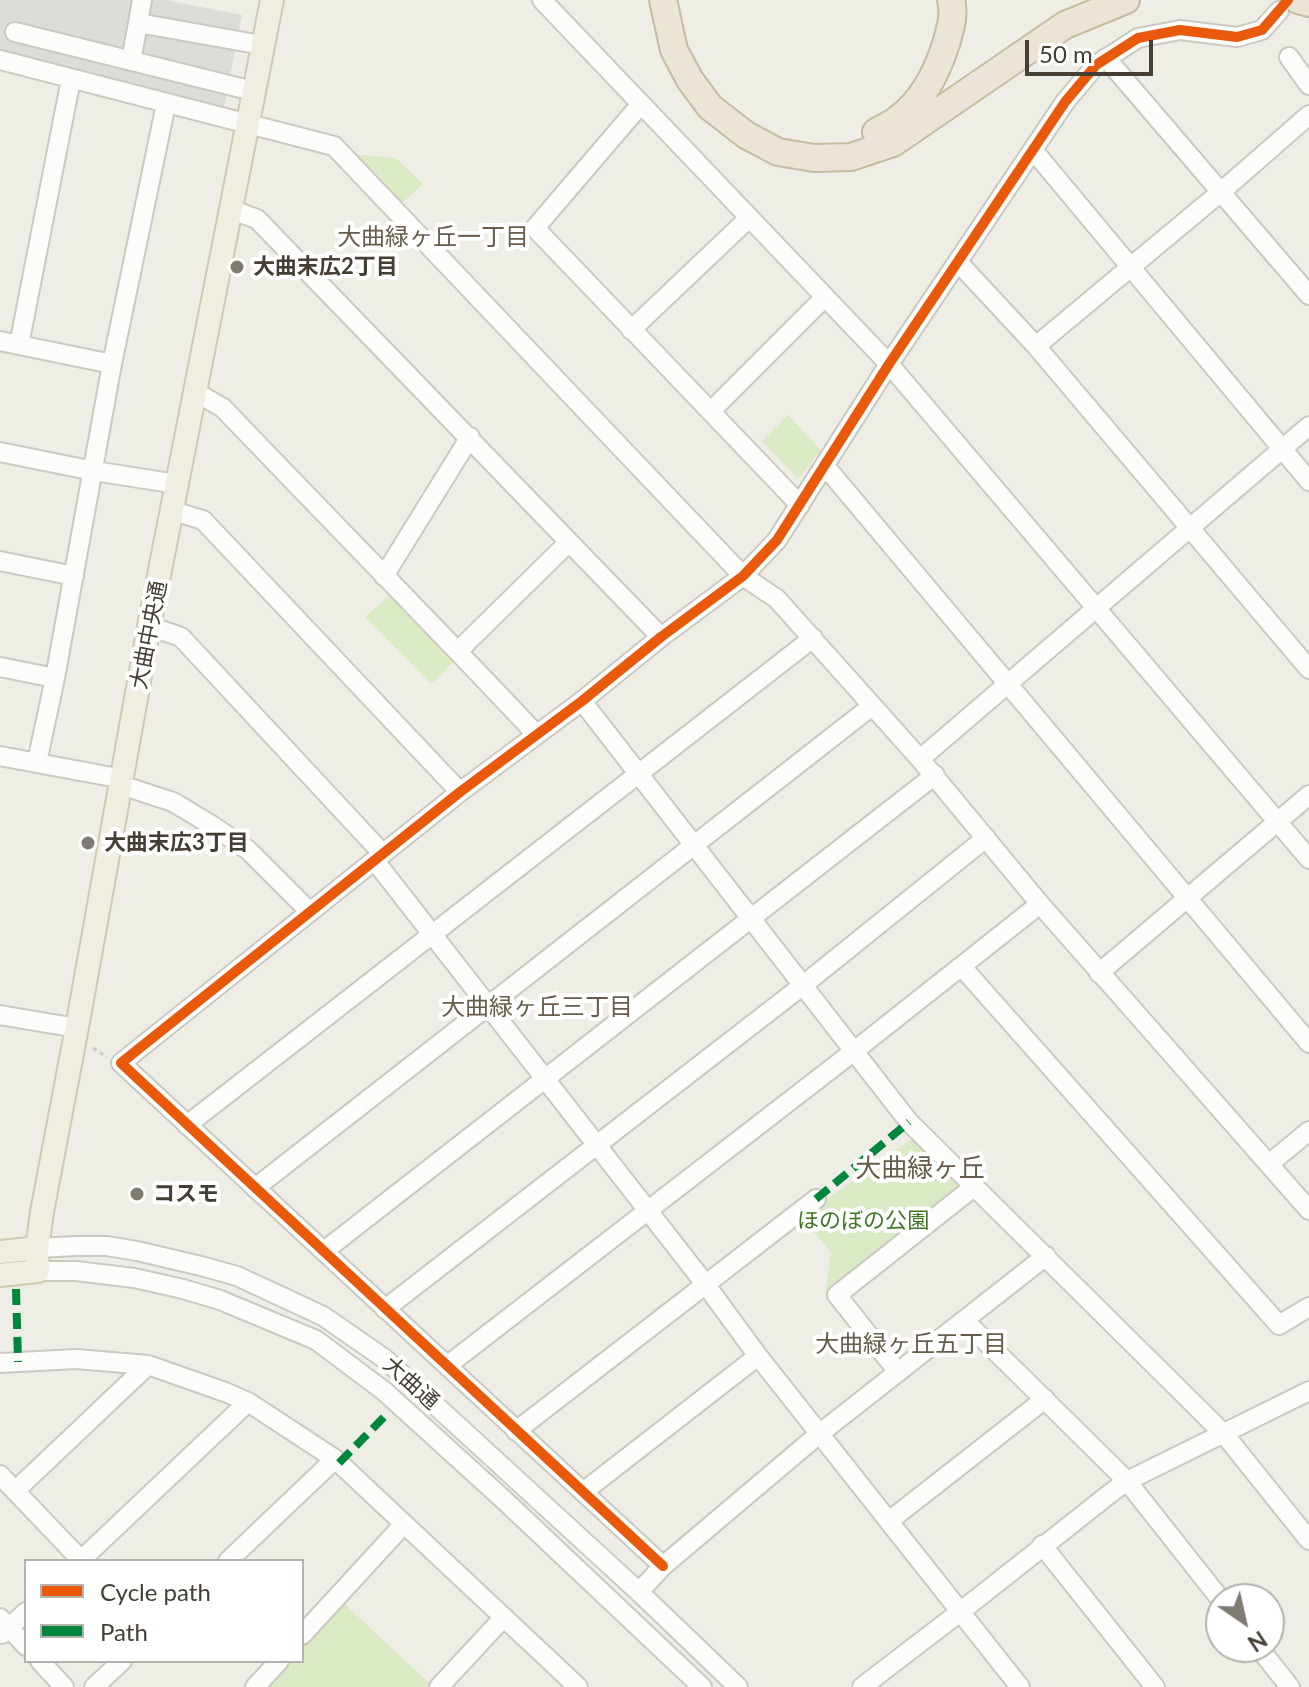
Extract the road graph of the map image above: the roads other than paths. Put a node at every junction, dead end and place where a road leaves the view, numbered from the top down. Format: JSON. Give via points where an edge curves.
{"nodes":[{"id":1,"x":142,"y":0,"type":"edge"},
{"id":2,"x":272,"y":0,"type":"edge"},
{"id":3,"x":542,"y":0,"type":"edge"},
{"id":4,"x":663,"y":0,"type":"edge"},
{"id":5,"x":680,"y":0,"type":"edge"},
{"id":6,"x":951,"y":0,"type":"edge"},
{"id":7,"x":1126,"y":0,"type":"edge"},
{"id":8,"x":1309,"y":3,"type":"edge"},
{"id":9,"x":1289,"y":6,"type":"edge"},
{"id":10,"x":138,"y":23,"type":"junction"},
{"id":11,"x":15,"y":32,"type":"dead end"},
{"id":12,"x":262,"y":45,"type":"junction"},
{"id":13,"x":1289,"y":57,"type":"dead end"},
{"id":14,"x":1106,"y":58,"type":"junction"},
{"id":15,"x":0,"y":60,"type":"edge"},
{"id":16,"x":133,"y":62,"type":"junction"},
{"id":17,"x":71,"y":79,"type":"junction"},
{"id":18,"x":1309,"y":85,"type":"edge"},
{"id":19,"x":253,"y":91,"type":"junction"},
{"id":20,"x":127,"y":94,"type":"junction"},
{"id":21,"x":166,"y":104,"type":"junction"},
{"id":22,"x":641,"y":104,"type":"junction"},
{"id":23,"x":1309,"y":115,"type":"edge"},
{"id":24,"x":247,"y":123,"type":"junction"},
{"id":25,"x":1033,"y":150,"type":"junction"},
{"id":26,"x":1222,"y":191,"type":"junction"},
{"id":27,"x":230,"y":209,"type":"junction"},
{"id":28,"x":749,"y":218,"type":"junction"},
{"id":29,"x":958,"y":262,"type":"junction"},
{"id":30,"x":1131,"y":268,"type":"junction"},
{"id":31,"x":1309,"y":295,"type":"edge"},
{"id":32,"x":825,"y":297,"type":"junction"},
{"id":33,"x":631,"y":330,"type":"junction"},
{"id":34,"x":0,"y":341,"type":"edge"},
{"id":35,"x":19,"y":345,"type":"junction"},
{"id":36,"x":1036,"y":346,"type":"junction"},
{"id":37,"x":112,"y":364,"type":"junction"},
{"id":38,"x":889,"y":364,"type":"junction"},
{"id":39,"x":194,"y":391,"type":"junction"},
{"id":40,"x":711,"y":411,"type":"junction"},
{"id":41,"x":1309,"y":426,"type":"edge"},
{"id":42,"x":470,"y":437,"type":"junction"},
{"id":43,"x":1282,"y":449,"type":"junction"},
{"id":44,"x":0,"y":452,"type":"edge"},
{"id":45,"x":825,"y":466,"type":"junction"},
{"id":46,"x":94,"y":471,"type":"junction"},
{"id":47,"x":1309,"y":481,"type":"edge"},
{"id":48,"x":177,"y":484,"type":"junction"},
{"id":49,"x":800,"y":505,"type":"junction"},
{"id":50,"x":173,"y":511,"type":"junction"},
{"id":51,"x":1190,"y":529,"type":"junction"},
{"id":52,"x":569,"y":542,"type":"junction"},
{"id":53,"x":0,"y":561,"type":"edge"},
{"id":54,"x":74,"y":576,"type":"junction"},
{"id":55,"x":384,"y":576,"type":"junction"},
{"id":56,"x":743,"y":576,"type":"junction"},
{"id":57,"x":1096,"y":607,"type":"junction"},
{"id":58,"x":149,"y":626,"type":"junction"},
{"id":59,"x":661,"y":637,"type":"junction"},
{"id":60,"x":813,"y":638,"type":"junction"},
{"id":61,"x":458,"y":651,"type":"junction"},
{"id":62,"x":0,"y":667,"type":"edge"},
{"id":63,"x":1309,"y":669,"type":"edge"},
{"id":64,"x":55,"y":678,"type":"junction"},
{"id":65,"x":1007,"y":684,"type":"junction"},
{"id":66,"x":582,"y":701,"type":"junction"},
{"id":67,"x":872,"y":706,"type":"junction"},
{"id":68,"x":536,"y":734,"type":"junction"},
{"id":69,"x":0,"y":756,"type":"edge"},
{"id":70,"x":920,"y":759,"type":"junction"},
{"id":71,"x":37,"y":762,"type":"junction"},
{"id":72,"x":638,"y":775,"type":"junction"},
{"id":73,"x":935,"y":775,"type":"junction"},
{"id":74,"x":122,"y":782,"type":"junction"},
{"id":75,"x":460,"y":792,"type":"junction"},
{"id":76,"x":1309,"y":795,"type":"edge"},
{"id":77,"x":1277,"y":822,"type":"junction"},
{"id":78,"x":986,"y":838,"type":"junction"},
{"id":79,"x":693,"y":846,"type":"junction"},
{"id":80,"x":379,"y":857,"type":"junction"},
{"id":81,"x":1309,"y":859,"type":"edge"},
{"id":82,"x":1188,"y":899,"type":"junction"},
{"id":83,"x":1040,"y":904,"type":"junction"},
{"id":84,"x":310,"y":912,"type":"junction"},
{"id":85,"x":751,"y":919,"type":"junction"},
{"id":86,"x":433,"y":934,"type":"junction"},
{"id":87,"x":962,"y":967,"type":"junction"},
{"id":88,"x":1099,"y":973,"type":"junction"},
{"id":89,"x":802,"y":986,"type":"junction"},
{"id":90,"x":488,"y":1006,"type":"junction"},
{"id":91,"x":0,"y":1015,"type":"edge"},
{"id":92,"x":76,"y":1036,"type":"junction"},
{"id":93,"x":1309,"y":1043,"type":"edge"},
{"id":94,"x":853,"y":1052,"type":"junction"},
{"id":95,"x":546,"y":1079,"type":"junction"},
{"id":96,"x":187,"y":1125,"type":"junction"},
{"id":97,"x":1309,"y":1131,"type":"edge"},
{"id":98,"x":596,"y":1145,"type":"junction"},
{"id":99,"x":1269,"y":1164,"type":"junction"},
{"id":100,"x":975,"y":1186,"type":"junction"},
{"id":101,"x":255,"y":1188,"type":"junction"},
{"id":102,"x":816,"y":1199,"type":"dead end"},
{"id":103,"x":1309,"y":1210,"type":"edge"},
{"id":104,"x":648,"y":1211,"type":"junction"},
{"id":105,"x":37,"y":1248,"type":"junction"},
{"id":106,"x":324,"y":1251,"type":"junction"},
{"id":107,"x":0,"y":1252,"type":"edge"},
{"id":108,"x":1046,"y":1256,"type":"junction"},
{"id":109,"x":38,"y":1271,"type":"junction"},
{"id":110,"x":0,"y":1275,"type":"edge"},
{"id":111,"x":706,"y":1285,"type":"junction"},
{"id":112,"x":1309,"y":1307,"type":"edge"},
{"id":113,"x":385,"y":1309,"type":"junction"},
{"id":114,"x":965,"y":1321,"type":"junction"},
{"id":115,"x":758,"y":1356,"type":"junction"},
{"id":116,"x":0,"y":1363,"type":"edge"},
{"id":117,"x":148,"y":1365,"type":"junction"},
{"id":118,"x":448,"y":1365,"type":"junction"},
{"id":119,"x":898,"y":1372,"type":"junction"},
{"id":120,"x":1309,"y":1391,"type":"edge"},
{"id":121,"x":1045,"y":1399,"type":"junction"},
{"id":122,"x":248,"y":1402,"type":"junction"},
{"id":123,"x":516,"y":1431,"type":"junction"},
{"id":124,"x":819,"y":1434,"type":"junction"},
{"id":125,"x":1224,"y":1434,"type":"junction"},
{"id":126,"x":335,"y":1459,"type":"junction"},
{"id":127,"x":0,"y":1475,"type":"edge"},
{"id":128,"x":1127,"y":1481,"type":"junction"},
{"id":129,"x":15,"y":1491,"type":"junction"},
{"id":130,"x":583,"y":1492,"type":"junction"},
{"id":131,"x":889,"y":1521,"type":"junction"},
{"id":132,"x":404,"y":1524,"type":"junction"},
{"id":133,"x":1309,"y":1540,"type":"edge"},
{"id":134,"x":1042,"y":1545,"type":"junction"},
{"id":135,"x":78,"y":1559,"type":"edge"},
{"id":136,"x":82,"y":1559,"type":"edge"},
{"id":137,"x":230,"y":1559,"type":"edge"},
{"id":138,"x":663,"y":1566,"type":"junction"},
{"id":139,"x":1208,"y":1583,"type":"edge"},
{"id":140,"x":639,"y":1592,"type":"junction"},
{"id":141,"x":960,"y":1612,"type":"junction"},
{"id":142,"x":24,"y":1613,"type":"edge"},
{"id":143,"x":504,"y":1617,"type":"junction"},
{"id":144,"x":3,"y":1627,"type":"edge"},
{"id":145,"x":304,"y":1633,"type":"edge"},
{"id":146,"x":24,"y":1644,"type":"edge"},
{"id":147,"x":42,"y":1663,"type":"edge"},
{"id":148,"x":120,"y":1663,"type":"edge"},
{"id":149,"x":277,"y":1663,"type":"edge"},
{"id":150,"x":1271,"y":1663,"type":"edge"},
{"id":151,"x":886,"y":1680,"type":"edge"},
{"id":152,"x":575,"y":1686,"type":"edge"},
{"id":153,"x":64,"y":1687,"type":"edge"},
{"id":154,"x":94,"y":1687,"type":"edge"},
{"id":155,"x":255,"y":1687,"type":"edge"},
{"id":156,"x":439,"y":1687,"type":"edge"},
{"id":157,"x":702,"y":1687,"type":"edge"},
{"id":158,"x":738,"y":1687,"type":"edge"},
{"id":159,"x":862,"y":1687,"type":"edge"},
{"id":160,"x":1020,"y":1687,"type":"edge"},
{"id":161,"x":1155,"y":1687,"type":"edge"},
{"id":162,"x":1290,"y":1687,"type":"edge"}],
"edges":[{"from":1,"to":10,"type":"street"},
{"from":2,"to":12,"type":"main road","name":"大曲中央通"},
{"from":3,"to":22,"type":"street"},
{"from":4,"to":7,"type":"highway","via":[[674,50],[710,107],[778,152],[814,158],[851,157],[893,143],[1065,25]]},
{"from":5,"to":6,"type":"highway","via":[[691,45],[724,99],[776,134],[839,142],[871,135],[899,119],[923,94],[948,35]]},
{"from":8,"to":9,"type":"highway"},
{"from":9,"to":14,"type":"street","via":[[1262,30],[1237,37],[1180,30],[1138,38]]},
{"from":10,"to":12,"type":"street"},
{"from":10,"to":16,"type":"street"},
{"from":11,"to":16,"type":"street"},
{"from":12,"to":19,"type":"main road","name":"大曲中央通"},
{"from":13,"to":18,"type":"street"},
{"from":14,"to":25,"type":"street","via":[[1065,102]]},
{"from":14,"to":26,"type":"street"},
{"from":15,"to":17,"type":"street"},
{"from":16,"to":19,"type":"street"},
{"from":16,"to":20,"type":"street"},
{"from":17,"to":20,"type":"street"},
{"from":17,"to":35,"type":"street"},
{"from":19,"to":24,"type":"main road","name":"大曲中央通"},
{"from":20,"to":21,"type":"street"},
{"from":21,"to":24,"type":"street"},
{"from":21,"to":37,"type":"street"},
{"from":22,"to":28,"type":"street"},
{"from":22,"to":33,"type":"street","via":[[535,228]]},
{"from":23,"to":26,"type":"street"},
{"from":24,"to":27,"type":"main road","name":"大曲中央通"},
{"from":24,"to":56,"type":"street","via":[[334,146]]},
{"from":25,"to":29,"type":"street"},
{"from":25,"to":30,"type":"street"},
{"from":26,"to":30,"type":"street"},
{"from":26,"to":31,"type":"street"},
{"from":27,"to":39,"type":"main road","name":"大曲中央通"},
{"from":27,"to":42,"type":"street","via":[[257,219]]},
{"from":28,"to":32,"type":"street"},
{"from":28,"to":33,"type":"street"},
{"from":29,"to":36,"type":"street"},
{"from":29,"to":38,"type":"street"},
{"from":30,"to":36,"type":"street"},
{"from":30,"to":43,"type":"street"},
{"from":32,"to":38,"type":"street"},
{"from":32,"to":40,"type":"street"},
{"from":33,"to":40,"type":"street"},
{"from":34,"to":35,"type":"street"},
{"from":35,"to":37,"type":"street"},
{"from":36,"to":51,"type":"street"},
{"from":37,"to":46,"type":"street"},
{"from":38,"to":45,"type":"street"},
{"from":38,"to":57,"type":"street"},
{"from":39,"to":48,"type":"main road","name":"大曲中央通"},
{"from":39,"to":55,"type":"street","via":[[223,408]]},
{"from":40,"to":49,"type":"street"},
{"from":41,"to":43,"type":"street"},
{"from":42,"to":52,"type":"street"},
{"from":42,"to":55,"type":"street"},
{"from":43,"to":47,"type":"street"},
{"from":43,"to":51,"type":"street"},
{"from":44,"to":46,"type":"street"},
{"from":45,"to":49,"type":"street"},
{"from":45,"to":65,"type":"street"},
{"from":46,"to":48,"type":"street"},
{"from":46,"to":54,"type":"street"},
{"from":48,"to":50,"type":"main road","name":"大曲中央通"},
{"from":49,"to":56,"type":"street"},
{"from":50,"to":58,"type":"main road","name":"大曲中央通"},
{"from":50,"to":75,"type":"street","via":[[203,520]]},
{"from":51,"to":57,"type":"street"},
{"from":51,"to":63,"type":"street"},
{"from":52,"to":59,"type":"street"},
{"from":52,"to":61,"type":"street"},
{"from":53,"to":54,"type":"street"},
{"from":54,"to":64,"type":"street"},
{"from":55,"to":61,"type":"street"},
{"from":56,"to":59,"type":"street"},
{"from":56,"to":60,"type":"street","via":[[777,599]]},
{"from":57,"to":65,"type":"street"},
{"from":57,"to":77,"type":"street"},
{"from":58,"to":74,"type":"main road","name":"大曲中央通"},
{"from":58,"to":80,"type":"street","via":[[181,637]]},
{"from":59,"to":66,"type":"street"},
{"from":60,"to":67,"type":"street"},
{"from":60,"to":72,"type":"street"},
{"from":61,"to":68,"type":"street"},
{"from":62,"to":64,"type":"street"},
{"from":64,"to":71,"type":"street"},
{"from":65,"to":70,"type":"street"},
{"from":65,"to":82,"type":"street"},
{"from":66,"to":68,"type":"street"},
{"from":66,"to":72,"type":"street"},
{"from":67,"to":70,"type":"street"},
{"from":67,"to":79,"type":"street"},
{"from":68,"to":75,"type":"street"},
{"from":69,"to":71,"type":"street"},
{"from":70,"to":73,"type":"street"},
{"from":71,"to":74,"type":"street"},
{"from":72,"to":79,"type":"street"},
{"from":72,"to":86,"type":"street"},
{"from":73,"to":78,"type":"street"},
{"from":73,"to":85,"type":"street"},
{"from":74,"to":84,"type":"street","via":[[173,802],[248,850]]},
{"from":74,"to":92,"type":"main road","name":"大曲中央通"},
{"from":75,"to":80,"type":"street"},
{"from":76,"to":77,"type":"street"},
{"from":77,"to":81,"type":"street"},
{"from":77,"to":82,"type":"street"},
{"from":78,"to":83,"type":"street"},
{"from":78,"to":89,"type":"street"},
{"from":79,"to":85,"type":"street"},
{"from":79,"to":90,"type":"street"},
{"from":80,"to":84,"type":"street"},
{"from":80,"to":86,"type":"street"},
{"from":82,"to":88,"type":"street"},
{"from":82,"to":93,"type":"street"},
{"from":83,"to":87,"type":"street"},
{"from":83,"to":88,"type":"street"},
{"from":84,"to":96,"type":"street","via":[[121,1063]]},
{"from":85,"to":89,"type":"street"},
{"from":85,"to":95,"type":"street"},
{"from":86,"to":90,"type":"street"},
{"from":86,"to":96,"type":"street"},
{"from":87,"to":94,"type":"street"},
{"from":87,"to":112,"type":"street","via":[[1279,1325]]},
{"from":88,"to":99,"type":"street"},
{"from":89,"to":94,"type":"street"},
{"from":89,"to":98,"type":"street"},
{"from":90,"to":95,"type":"street"},
{"from":90,"to":101,"type":"street"},
{"from":91,"to":92,"type":"street"},
{"from":92,"to":105,"type":"main road","name":"大曲中央通"},
{"from":94,"to":100,"type":"street","via":[[909,1122]]},
{"from":94,"to":104,"type":"street"},
{"from":95,"to":98,"type":"street"},
{"from":95,"to":106,"type":"street"},
{"from":96,"to":101,"type":"street"},
{"from":97,"to":99,"type":"street"},
{"from":98,"to":104,"type":"street"},
{"from":98,"to":113,"type":"street"},
{"from":99,"to":103,"type":"street"},
{"from":100,"to":108,"type":"street"},
{"from":100,"to":119,"type":"street","via":[[837,1295]]},
{"from":101,"to":106,"type":"street"},
{"from":102,"to":111,"type":"street"},
{"from":104,"to":111,"type":"street"},
{"from":104,"to":118,"type":"street"},
{"from":105,"to":107,"type":"main road","name":"大曲通"},
{"from":105,"to":109,"type":"main road","name":"大曲中央通"},
{"from":105,"to":140,"type":"street","name":"大曲通","via":[[107,1246],[201,1266],[237,1276],[323,1316],[385,1359]]},
{"from":106,"to":113,"type":"street"},
{"from":108,"to":114,"type":"street"},
{"from":108,"to":125,"type":"street"},
{"from":109,"to":110,"type":"main road","name":"大曲通"},
{"from":109,"to":157,"type":"street","name":"大曲通","via":[[134,1278],[183,1289],[316,1340],[384,1391]]},
{"from":111,"to":115,"type":"street"},
{"from":111,"to":123,"type":"street"},
{"from":113,"to":118,"type":"street"},
{"from":114,"to":119,"type":"street"},
{"from":114,"to":121,"type":"street"},
{"from":115,"to":124,"type":"street"},
{"from":115,"to":130,"type":"street"},
{"from":116,"to":117,"type":"street","via":[[76,1359]]},
{"from":117,"to":122,"type":"street"},
{"from":117,"to":129,"type":"street"},
{"from":118,"to":123,"type":"street"},
{"from":119,"to":124,"type":"street"},
{"from":120,"to":125,"type":"street"},
{"from":121,"to":128,"type":"street"},
{"from":121,"to":131,"type":"street"},
{"from":122,"to":126,"type":"street"},
{"from":122,"to":136,"type":"street"},
{"from":123,"to":130,"type":"street"},
{"from":124,"to":131,"type":"street"},
{"from":124,"to":138,"type":"street"},
{"from":125,"to":128,"type":"street"},
{"from":125,"to":133,"type":"street"},
{"from":126,"to":132,"type":"street"},
{"from":126,"to":137,"type":"street"},
{"from":127,"to":129,"type":"street"},
{"from":128,"to":134,"type":"street"},
{"from":128,"to":139,"type":"street"},
{"from":129,"to":135,"type":"street"},
{"from":130,"to":138,"type":"street"},
{"from":131,"to":141,"type":"street"},
{"from":132,"to":143,"type":"street"},
{"from":132,"to":145,"type":"street"},
{"from":134,"to":141,"type":"street"},
{"from":134,"to":161,"type":"street"},
{"from":138,"to":140,"type":"street"},
{"from":140,"to":158,"type":"street","name":"大曲通"},
{"from":141,"to":151,"type":"street"},
{"from":141,"to":160,"type":"street"},
{"from":142,"to":144,"type":"street"},
{"from":143,"to":152,"type":"street"},
{"from":143,"to":156,"type":"street"},
{"from":144,"to":146,"type":"street"},
{"from":147,"to":153,"type":"street"},
{"from":148,"to":154,"type":"street"},
{"from":149,"to":155,"type":"street"},
{"from":150,"to":162,"type":"street"},
{"from":151,"to":159,"type":"street"}]}
